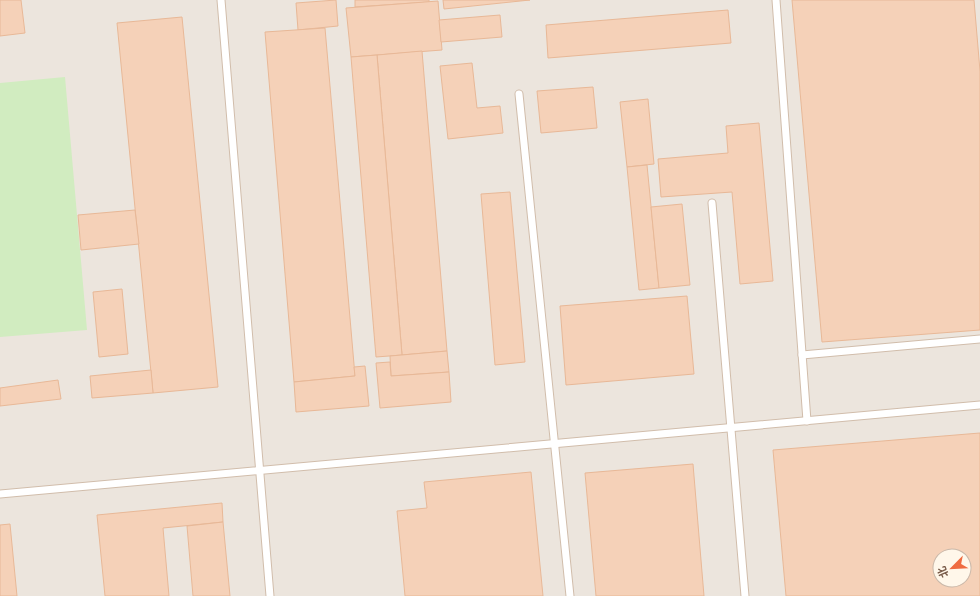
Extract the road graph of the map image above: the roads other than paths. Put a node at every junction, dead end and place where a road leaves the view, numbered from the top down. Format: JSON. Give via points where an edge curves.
{"nodes":[{"id":1,"x":221,"y":0,"type":"edge"},
{"id":2,"x":776,"y":0,"type":"edge"},
{"id":3,"x":519,"y":94,"type":"dead end"},
{"id":4,"x":712,"y":203,"type":"dead end"},
{"id":5,"x":980,"y":339,"type":"edge"},
{"id":6,"x":802,"y":355,"type":"junction"},
{"id":7,"x":980,"y":405,"type":"edge"},
{"id":8,"x":807,"y":421,"type":"junction"},
{"id":9,"x":731,"y":428,"type":"junction"},
{"id":10,"x":554,"y":444,"type":"junction"},
{"id":11,"x":259,"y":471,"type":"junction"},
{"id":12,"x":0,"y":494,"type":"edge"},
{"id":13,"x":270,"y":596,"type":"edge"},
{"id":14,"x":570,"y":596,"type":"edge"},
{"id":15,"x":745,"y":596,"type":"edge"}],
"edges":[{"from":1,"to":11,"type":"lane"},
{"from":2,"to":6,"type":"lane"},
{"from":3,"to":10,"type":"lane"},
{"from":4,"to":9,"type":"lane"},
{"from":5,"to":6,"type":"lane"},
{"from":6,"to":8,"type":"lane"},
{"from":7,"to":8,"type":"lane"},
{"from":8,"to":9,"type":"lane"},
{"from":9,"to":10,"type":"lane"},
{"from":9,"to":15,"type":"lane"},
{"from":10,"to":11,"type":"lane"},
{"from":10,"to":14,"type":"lane"},
{"from":11,"to":12,"type":"lane"},
{"from":11,"to":13,"type":"lane"}]}
